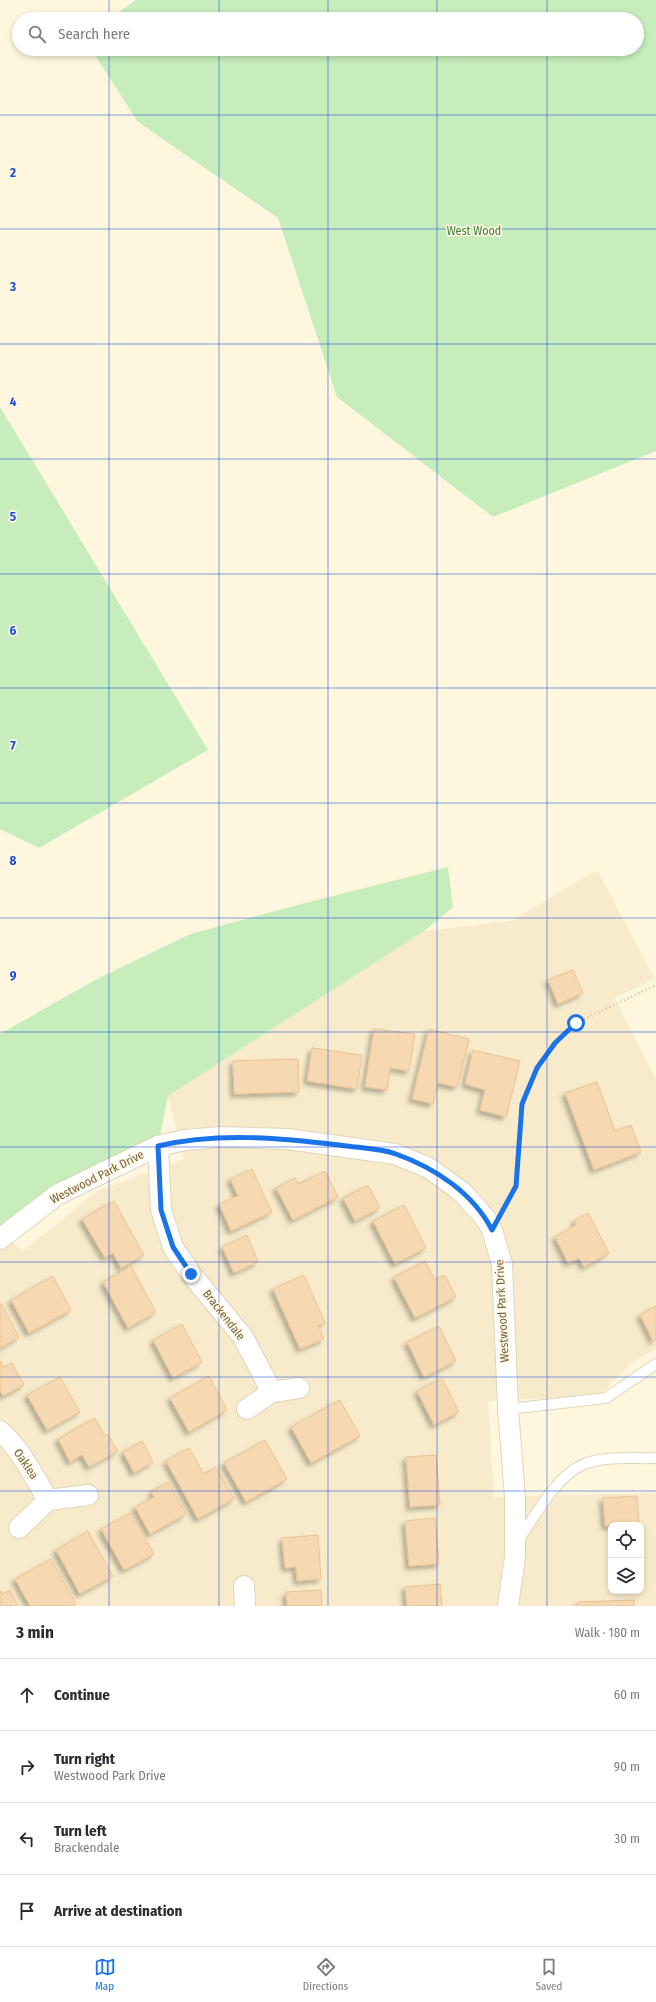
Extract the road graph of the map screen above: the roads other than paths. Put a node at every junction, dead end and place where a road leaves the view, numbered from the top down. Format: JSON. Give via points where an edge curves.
{"nodes":[{"id":1,"x":158,"y":1146,"type":"junction"},
{"id":2,"x":0,"y":1239,"type":"edge"},
{"id":3,"x":656,"y":1364,"type":"edge"},
{"id":4,"x":300,"y":1388,"type":"dead end"},
{"id":5,"x":272,"y":1392,"type":"junction"},
{"id":6,"x":247,"y":1409,"type":"dead end"},
{"id":7,"x":508,"y":1409,"type":"junction"},
{"id":8,"x":0,"y":1431,"type":"edge"},
{"id":9,"x":656,"y":1458,"type":"edge"},
{"id":10,"x":88,"y":1495,"type":"dead end"},
{"id":11,"x":48,"y":1500,"type":"junction"},
{"id":12,"x":19,"y":1528,"type":"dead end"},
{"id":13,"x":515,"y":1545,"type":"junction"},
{"id":14,"x":244,"y":1586,"type":"dead end"},
{"id":15,"x":245,"y":1606,"type":"edge"},
{"id":16,"x":508,"y":1606,"type":"edge"}],
"edges":[{"from":1,"to":2,"type":"street","name":"Westwood Park Drive","via":[[57,1195]]},
{"from":1,"to":5,"type":"street","name":"Brackendale","via":[[161,1210],[173,1247],[191,1274],[243,1337]]},
{"from":1,"to":7,"type":"street","name":"Westwood Park Drive","via":[[185,1140],[221,1137],[288,1139],[395,1154],[429,1168],[462,1192],[486,1219],[502,1264]]},
{"from":3,"to":7,"type":"lane","via":[[606,1398]]},
{"from":4,"to":5,"type":"street"},
{"from":5,"to":6,"type":"street"},
{"from":7,"to":13,"type":"street","name":"Westwood Park Drive","via":[[515,1497]]},
{"from":8,"to":11,"type":"street","name":"Oaklea","via":[[28,1466]]},
{"from":9,"to":13,"type":"lane","via":[[605,1459],[583,1465],[562,1479]]},
{"from":10,"to":11,"type":"street"},
{"from":11,"to":12,"type":"street"},
{"from":13,"to":16,"type":"street","name":"Westwood Park Drive"},
{"from":14,"to":15,"type":"street"}]}
